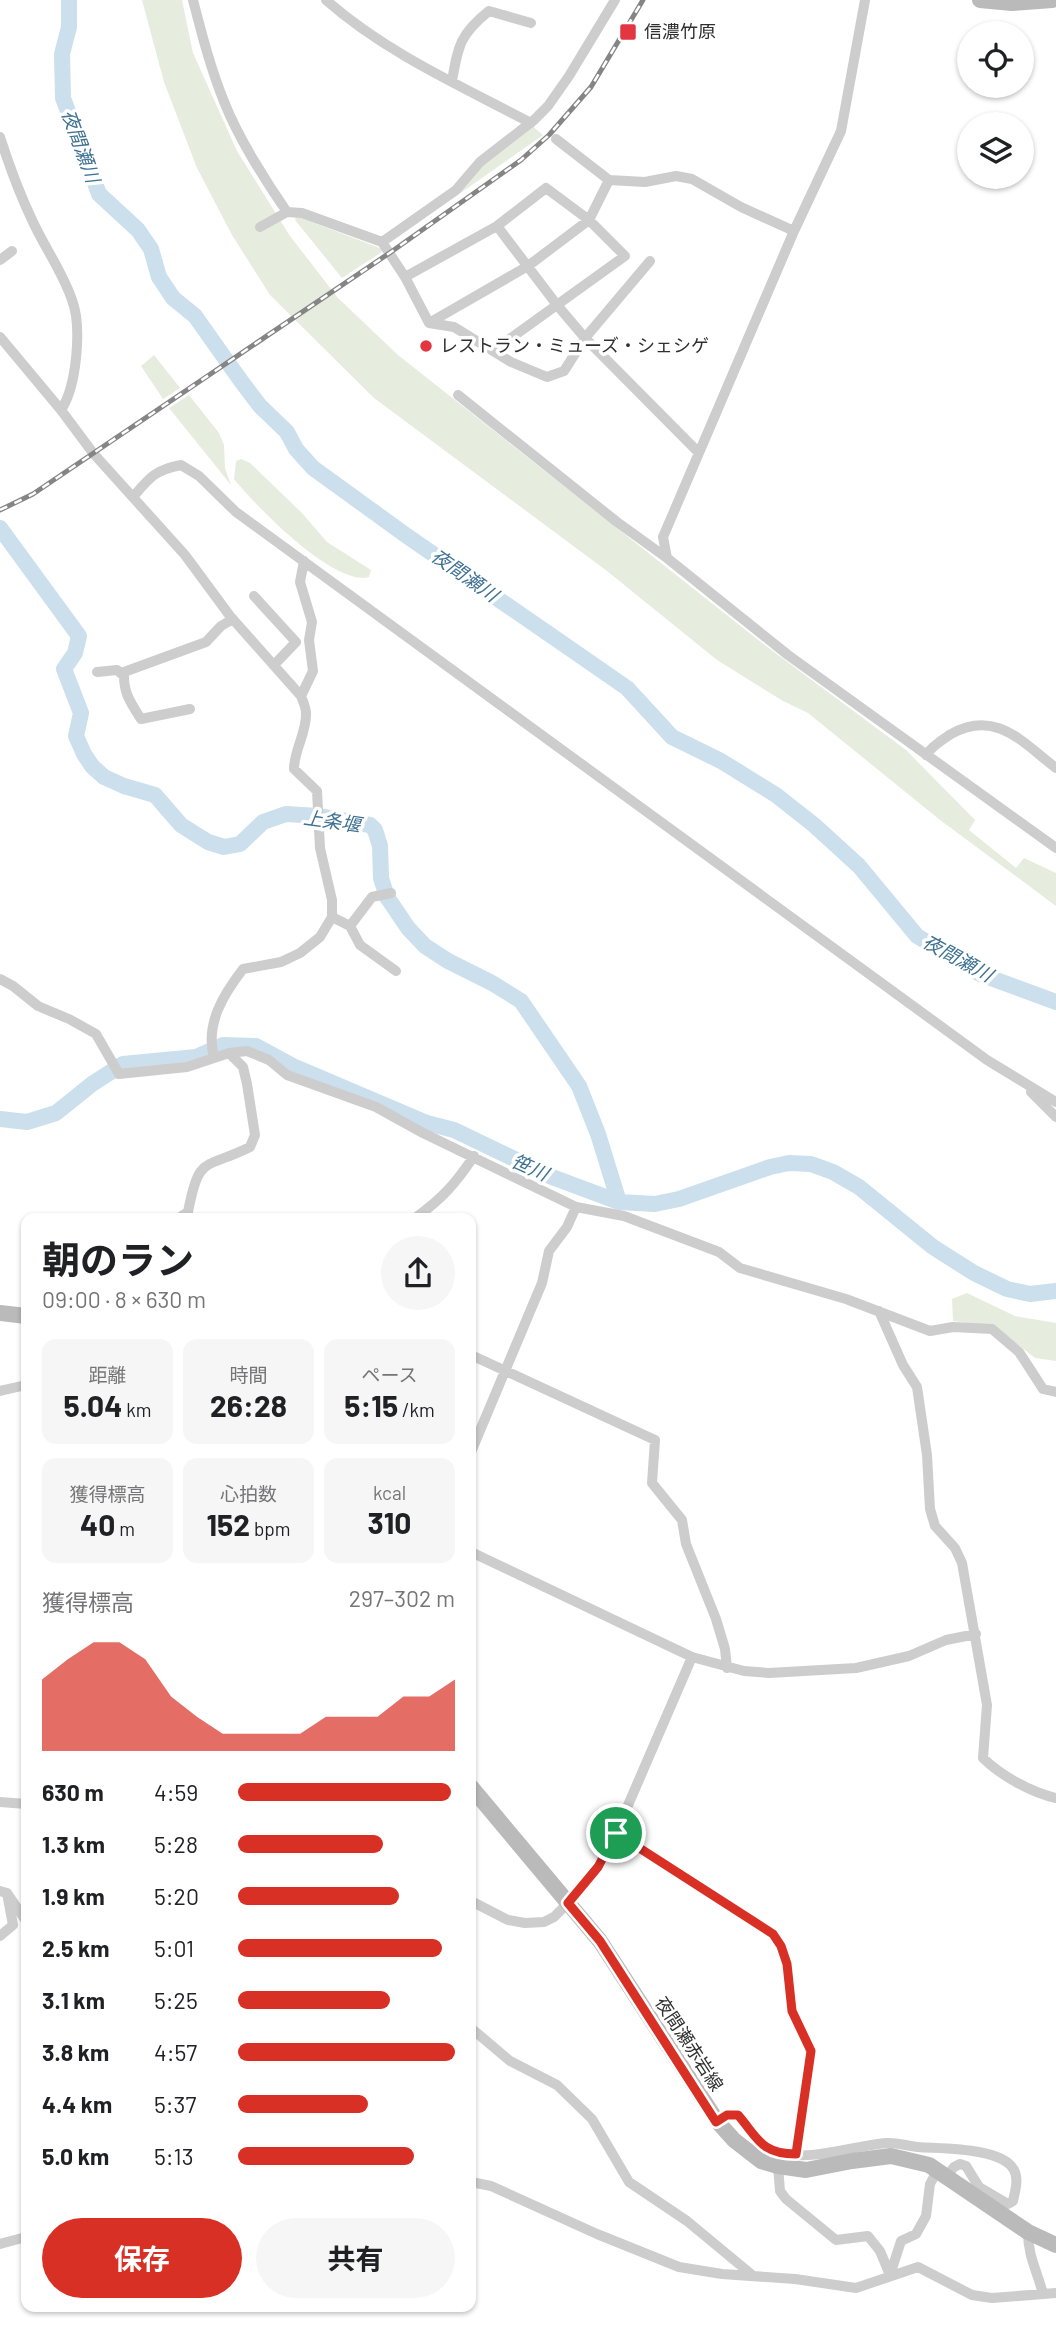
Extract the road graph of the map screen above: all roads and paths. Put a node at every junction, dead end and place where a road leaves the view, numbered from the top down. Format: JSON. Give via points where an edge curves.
{"nodes":[{"id":1,"x":193,"y":0,"type":"edge"},
{"id":2,"x":326,"y":0,"type":"edge"},
{"id":3,"x":615,"y":0,"type":"edge"},
{"id":4,"x":865,"y":0,"type":"edge"},
{"id":5,"x":980,"y":0,"type":"edge"},
{"id":6,"x":1052,"y":0,"type":"edge"},
{"id":7,"x":531,"y":23,"type":"dead end"},
{"id":8,"x":452,"y":81,"type":"junction"},
{"id":9,"x":531,"y":123,"type":"junction"},
{"id":10,"x":0,"y":137,"type":"edge"},
{"id":11,"x":556,"y":139,"type":"dead end"},
{"id":12,"x":609,"y":180,"type":"junction"},
{"id":13,"x":287,"y":212,"type":"junction"},
{"id":14,"x":589,"y":220,"type":"junction"},
{"id":15,"x":496,"y":226,"type":"junction"},
{"id":16,"x":260,"y":227,"type":"dead end"},
{"id":17,"x":794,"y":231,"type":"junction"},
{"id":18,"x":383,"y":242,"type":"junction"},
{"id":19,"x":12,"y":251,"type":"dead end"},
{"id":20,"x":0,"y":260,"type":"edge"},
{"id":21,"x":650,"y":261,"type":"dead end"},
{"id":22,"x":528,"y":266,"type":"junction"},
{"id":23,"x":405,"y":277,"type":"junction"},
{"id":24,"x":557,"y":306,"type":"junction"},
{"id":25,"x":429,"y":323,"type":"junction"},
{"id":26,"x":0,"y":337,"type":"edge"},
{"id":27,"x":585,"y":338,"type":"junction"},
{"id":28,"x":493,"y":351,"type":"junction"},
{"id":29,"x":458,"y":395,"type":"dead end"},
{"id":30,"x":61,"y":410,"type":"junction"},
{"id":31,"x":699,"y":453,"type":"junction"},
{"id":32,"x":133,"y":497,"type":"junction"},
{"id":33,"x":667,"y":558,"type":"junction"},
{"id":34,"x":304,"y":561,"type":"junction"},
{"id":35,"x":254,"y":596,"type":"dead end"},
{"id":36,"x":233,"y":619,"type":"junction"},
{"id":37,"x":274,"y":665,"type":"junction"},
{"id":38,"x":97,"y":672,"type":"dead end"},
{"id":39,"x":124,"y":676,"type":"junction"},
{"id":40,"x":301,"y":696,"type":"junction"},
{"id":41,"x":190,"y":709,"type":"dead end"},
{"id":42,"x":926,"y":755,"type":"junction"},
{"id":43,"x":1056,"y":768,"type":"edge"},
{"id":44,"x":1056,"y":848,"type":"edge"},
{"id":45,"x":386,"y":894,"type":"dead end"},
{"id":46,"x":332,"y":917,"type":"junction"},
{"id":47,"x":349,"y":926,"type":"junction"},
{"id":48,"x":396,"y":971,"type":"dead end"},
{"id":49,"x":0,"y":979,"type":"edge"},
{"id":50,"x":213,"y":1053,"type":"junction"},
{"id":51,"x":229,"y":1053,"type":"junction"},
{"id":52,"x":1022,"y":1082,"type":"junction"},
{"id":53,"x":1056,"y":1102,"type":"edge"},
{"id":54,"x":1056,"y":1117,"type":"edge"},
{"id":55,"x":474,"y":1156,"type":"junction"},
{"id":56,"x":576,"y":1207,"type":"junction"},
{"id":57,"x":186,"y":1213,"type":"edge"},
{"id":58,"x":422,"y":1213,"type":"edge"},
{"id":59,"x":879,"y":1311,"type":"junction"},
{"id":60,"x":0,"y":1313,"type":"edge"},
{"id":61,"x":21,"y":1315,"type":"edge"},
{"id":62,"x":476,"y":1357,"type":"edge"},
{"id":63,"x":505,"y":1371,"type":"junction"},
{"id":64,"x":21,"y":1386,"type":"edge"},
{"id":65,"x":0,"y":1391,"type":"edge"},
{"id":66,"x":1056,"y":1392,"type":"edge"},
{"id":67,"x":476,"y":1440,"type":"edge"},
{"id":68,"x":476,"y":1554,"type":"edge"},
{"id":69,"x":976,"y":1634,"type":"junction"},
{"id":70,"x":692,"y":1657,"type":"junction"},
{"id":71,"x":727,"y":1668,"type":"junction"},
{"id":72,"x":476,"y":1793,"type":"edge"},
{"id":73,"x":1056,"y":1798,"type":"edge"},
{"id":74,"x":0,"y":1802,"type":"edge"},
{"id":75,"x":21,"y":1804,"type":"edge"},
{"id":76,"x":616,"y":1833,"type":"junction"},
{"id":77,"x":3,"y":1892,"type":"edge"},
{"id":78,"x":568,"y":1903,"type":"junction"},
{"id":79,"x":476,"y":1904,"type":"edge"},
{"id":80,"x":21,"y":1915,"type":"edge"},
{"id":81,"x":0,"y":1936,"type":"edge"},
{"id":82,"x":476,"y":2032,"type":"edge"},
{"id":83,"x":716,"y":2122,"type":"junction"},
{"id":84,"x":796,"y":2154,"type":"junction"},
{"id":85,"x":778,"y":2166,"type":"junction"},
{"id":86,"x":942,"y":2174,"type":"junction"},
{"id":87,"x":476,"y":2183,"type":"edge"},
{"id":88,"x":1028,"y":2232,"type":"junction"},
{"id":89,"x":21,"y":2238,"type":"edge"},
{"id":90,"x":0,"y":2244,"type":"edge"},
{"id":91,"x":1056,"y":2245,"type":"edge"},
{"id":92,"x":751,"y":2274,"type":"junction"},
{"id":93,"x":890,"y":2275,"type":"junction"},
{"id":94,"x":1056,"y":2292,"type":"edge"},
{"id":95,"x":1043,"y":2294,"type":"junction"}],
"edges":[{"from":1,"to":13,"type":"street","via":[[225,106]]},
{"from":2,"to":8,"type":"street","via":[[388,47]]},
{"from":3,"to":9,"type":"street","via":[[569,76]]},
{"from":4,"to":17,"type":"street","via":[[842,131]]},
{"from":5,"to":6,"type":"main road"},
{"from":7,"to":8,"type":"street","via":[[489,11],[464,34]]},
{"from":8,"to":9,"type":"street"},
{"from":9,"to":18,"type":"street","via":[[480,162],[456,190]]},
{"from":10,"to":30,"type":"street","via":[[32,220],[72,299],[78,325],[72,376]]},
{"from":11,"to":12,"type":"street"},
{"from":12,"to":14,"type":"street"},
{"from":12,"to":17,"type":"street","via":[[692,179]]},
{"from":13,"to":16,"type":"street"},
{"from":13,"to":18,"type":"street","via":[[302,213]]},
{"from":14,"to":15,"type":"street","via":[[546,188]]},
{"from":14,"to":22,"type":"street"},
{"from":14,"to":24,"type":"street","via":[[625,256]]},
{"from":15,"to":22,"type":"street"},
{"from":15,"to":23,"type":"street"},
{"from":17,"to":31,"type":"street"},
{"from":18,"to":23,"type":"street"},
{"from":19,"to":20,"type":"street"},
{"from":21,"to":27,"type":"street"},
{"from":22,"to":24,"type":"street"},
{"from":22,"to":25,"type":"street"},
{"from":23,"to":25,"type":"street"},
{"from":24,"to":27,"type":"street"},
{"from":24,"to":28,"type":"street"},
{"from":25,"to":28,"type":"street","via":[[454,327]]},
{"from":26,"to":30,"type":"street"},
{"from":27,"to":28,"type":"street","via":[[564,370],[547,377]]},
{"from":27,"to":31,"type":"street"},
{"from":29,"to":33,"type":"street"},
{"from":30,"to":32,"type":"street"},
{"from":31,"to":33,"type":"street","via":[[663,537]]},
{"from":32,"to":34,"type":"street","via":[[163,468],[181,465]]},
{"from":32,"to":36,"type":"street"},
{"from":33,"to":42,"type":"street","via":[[788,655]]},
{"from":34,"to":40,"type":"street","via":[[300,582],[312,622],[313,671]]},
{"from":34,"to":52,"type":"street"},
{"from":35,"to":37,"type":"street","via":[[296,642]]},
{"from":36,"to":37,"type":"street"},
{"from":36,"to":39,"type":"street","via":[[206,642],[124,672]]},
{"from":37,"to":40,"type":"street"},
{"from":38,"to":39,"type":"street","via":[[117,670]]},
{"from":39,"to":41,"type":"street","via":[[127,698],[141,719]]},
{"from":40,"to":46,"type":"street","via":[[306,712],[294,769],[317,791],[320,848]]},
{"from":42,"to":43,"type":"street","via":[[964,727],[990,724],[1015,735]]},
{"from":42,"to":44,"type":"street"},
{"from":45,"to":47,"type":"street","via":[[372,897]]},
{"from":46,"to":47,"type":"street"},
{"from":46,"to":50,"type":"street","via":[[320,937],[300,953],[281,962],[243,969],[215,1017]]},
{"from":47,"to":48,"type":"street","via":[[360,945]]},
{"from":49,"to":50,"type":"street","via":[[38,1006],[96,1034],[116,1069],[187,1067]]},
{"from":50,"to":51,"type":"street"},
{"from":51,"to":55,"type":"street","via":[[247,1051],[287,1076],[376,1107]]},
{"from":51,"to":57,"type":"street","via":[[243,1067],[255,1135],[250,1147],[202,1168],[194,1180]]},
{"from":52,"to":53,"type":"street"},
{"from":52,"to":54,"type":"street"},
{"from":55,"to":56,"type":"street"},
{"from":55,"to":58,"type":"street","via":[[454,1185]]},
{"from":56,"to":59,"type":"street","via":[[624,1216],[719,1252],[740,1268]]},
{"from":56,"to":63,"type":"street","via":[[549,1251],[542,1283]]},
{"from":59,"to":66,"type":"street","via":[[930,1331],[992,1329],[1019,1352],[1043,1389]]},
{"from":59,"to":69,"type":"street","via":[[917,1387],[930,1509],[935,1525],[962,1563]]},
{"from":60,"to":61,"type":"main road"},
{"from":62,"to":63,"type":"street"},
{"from":63,"to":67,"type":"street"},
{"from":63,"to":71,"type":"street","via":[[655,1440],[652,1483],[682,1520],[686,1544],[716,1619]]},
{"from":64,"to":65,"type":"street"},
{"from":68,"to":70,"type":"street"},
{"from":69,"to":71,"type":"street","via":[[856,1668],[768,1673]]},
{"from":69,"to":73,"type":"street","via":[[987,1705],[983,1758],[1027,1790]]},
{"from":70,"to":71,"type":"street"},
{"from":70,"to":76,"type":"street"},
{"from":72,"to":78,"type":"main road","name":"夜間瀬赤岩線"},
{"from":74,"to":75,"type":"street"},
{"from":76,"to":78,"type":"street","via":[[598,1867]]},
{"from":76,"to":84,"type":"street","via":[[773,1934],[781,1946],[792,2011],[811,2051]]},
{"from":77,"to":80,"type":"street"},
{"from":77,"to":81,"type":"street","via":[[13,1925]]},
{"from":78,"to":79,"type":"street","via":[[544,1922],[525,1923]]},
{"from":78,"to":83,"type":"main road","name":"夜間瀬赤岩線","via":[[600,1941]]},
{"from":82,"to":92,"type":"street","via":[[510,2061],[557,2085],[592,2119],[629,2182],[687,2221]]},
{"from":83,"to":84,"type":"street","via":[[738,2115],[755,2140],[769,2150]]},
{"from":83,"to":85,"type":"main road","name":"夜間瀬赤岩線","via":[[761,2161]]},
{"from":84,"to":86,"type":"street","via":[[889,2143],[984,2154],[1006,2160],[1014,2170],[1013,2201],[1008,2204],[979,2187],[960,2164]]},
{"from":85,"to":86,"type":"main road","name":"夜間瀬赤岩線","via":[[806,2170],[891,2156],[929,2165]]},
{"from":85,"to":93,"type":"street","via":[[777,2179],[786,2199],[836,2240],[868,2236]]},
{"from":86,"to":88,"type":"main road","name":"夜間瀬赤岩線"},
{"from":86,"to":93,"type":"street","via":[[930,2184],[926,2216],[916,2234],[901,2241]]},
{"from":87,"to":92,"type":"street","via":[[679,2267]]},
{"from":88,"to":91,"type":"main road","name":"夜間瀬赤岩線"},
{"from":88,"to":95,"type":"street","via":[[1028,2253]]},
{"from":89,"to":90,"type":"street"},
{"from":92,"to":93,"type":"street","via":[[856,2288]]},
{"from":93,"to":95,"type":"street","via":[[918,2267],[972,2295]]},
{"from":94,"to":95,"type":"street"}]}
